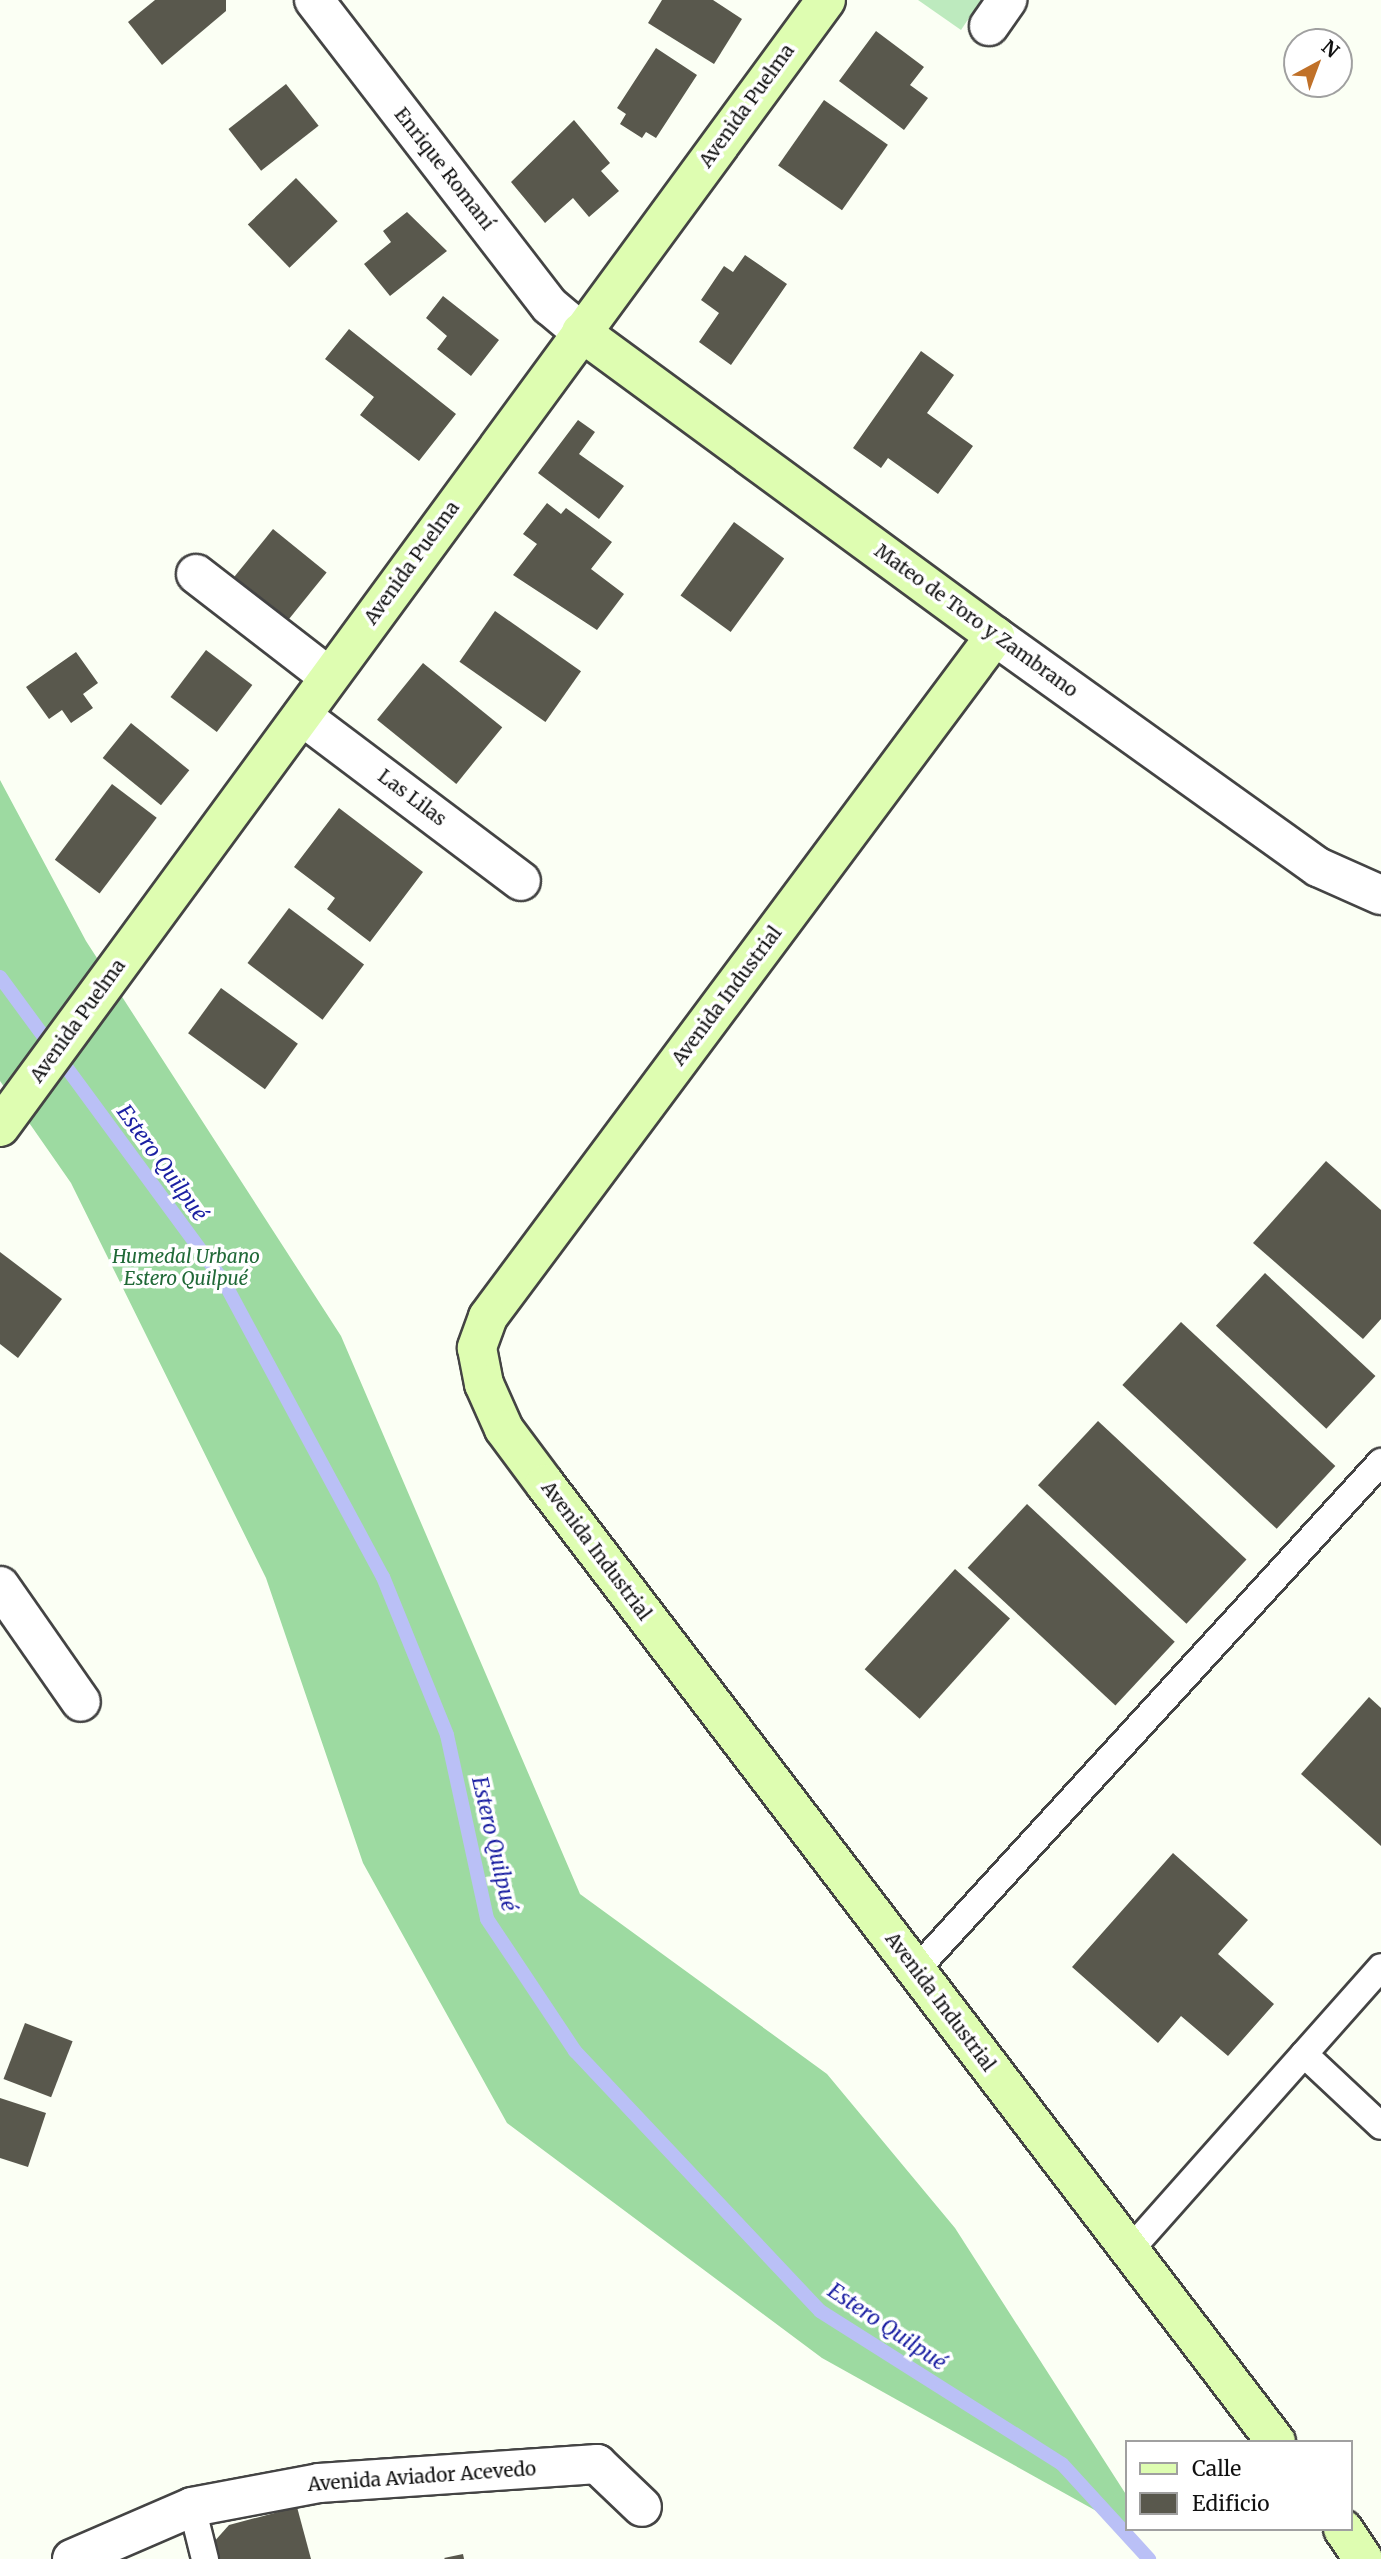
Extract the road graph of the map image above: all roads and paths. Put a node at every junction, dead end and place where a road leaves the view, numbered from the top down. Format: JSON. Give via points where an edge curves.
{"nodes":[{"id":1,"x":314,"y":0,"type":"edge"},
{"id":2,"x":826,"y":0,"type":"edge"},
{"id":3,"x":581,"y":332,"type":"junction"},
{"id":4,"x":196,"y":574,"type":"dead end"},
{"id":5,"x":995,"y":636,"type":"junction"},
{"id":6,"x":328,"y":676,"type":"junction"},
{"id":7,"x":302,"y":716,"type":"junction"},
{"id":8,"x":521,"y":881,"type":"dead end"},
{"id":9,"x":1381,"y":895,"type":"edge"},
{"id":10,"x":0,"y":1127,"type":"edge"},
{"id":11,"x":1381,"y":1462,"type":"edge"},
{"id":12,"x":0,"y":1586,"type":"edge"},
{"id":13,"x":81,"y":1702,"type":"dead end"},
{"id":14,"x":1381,"y":1967,"type":"edge"},
{"id":15,"x":916,"y":1970,"type":"junction"},
{"id":16,"x":1304,"y":2054,"type":"junction"},
{"id":17,"x":1381,"y":2126,"type":"edge"},
{"id":18,"x":1130,"y":2250,"type":"junction"},
{"id":19,"x":1274,"y":2440,"type":"edge"},
{"id":20,"x":192,"y":2507,"type":"junction"},
{"id":21,"x":642,"y":2507,"type":"dead end"},
{"id":22,"x":1344,"y":2531,"type":"edge"},
{"id":23,"x":72,"y":2559,"type":"edge"},
{"id":24,"x":205,"y":2559,"type":"edge"},
{"id":25,"x":1363,"y":2559,"type":"edge"}],
"edges":[{"from":1,"to":3,"type":"street","name":"Enrique Romaní","via":[[550,306]]},
{"from":2,"to":3,"type":"street","name":"Avenida Puelma"},
{"from":3,"to":5,"type":"street","name":"Mateo de Toro y Zambrano"},
{"from":3,"to":6,"type":"street","name":"Avenida Puelma"},
{"from":4,"to":6,"type":"street"},
{"from":5,"to":9,"type":"street","name":"Mateo de Toro y Zambrano","via":[[1318,867]]},
{"from":5,"to":15,"type":"street","name":"Avenida Industrial","via":[[488,1317],[477,1348],[504,1429]]},
{"from":6,"to":7,"type":"street","name":"Avenida Puelma"},
{"from":7,"to":8,"type":"street","name":"Las Lilas"},
{"from":7,"to":10,"type":"street","name":"Avenida Puelma"},
{"from":11,"to":15,"type":"lane"},
{"from":12,"to":13,"type":"street"},
{"from":14,"to":16,"type":"lane"},
{"from":15,"to":18,"type":"street","name":"Avenida Industrial"},
{"from":16,"to":17,"type":"lane"},
{"from":16,"to":18,"type":"lane"},
{"from":18,"to":19,"type":"street","name":"Avenida Industrial"},
{"from":20,"to":21,"type":"street","name":"Avenida Aviador Acevedo","via":[[319,2483],[597,2464]]},
{"from":20,"to":23,"type":"street","name":"Avenida Aviador Acevedo"},
{"from":20,"to":24,"type":"lane"},
{"from":22,"to":25,"type":"street"}]}
